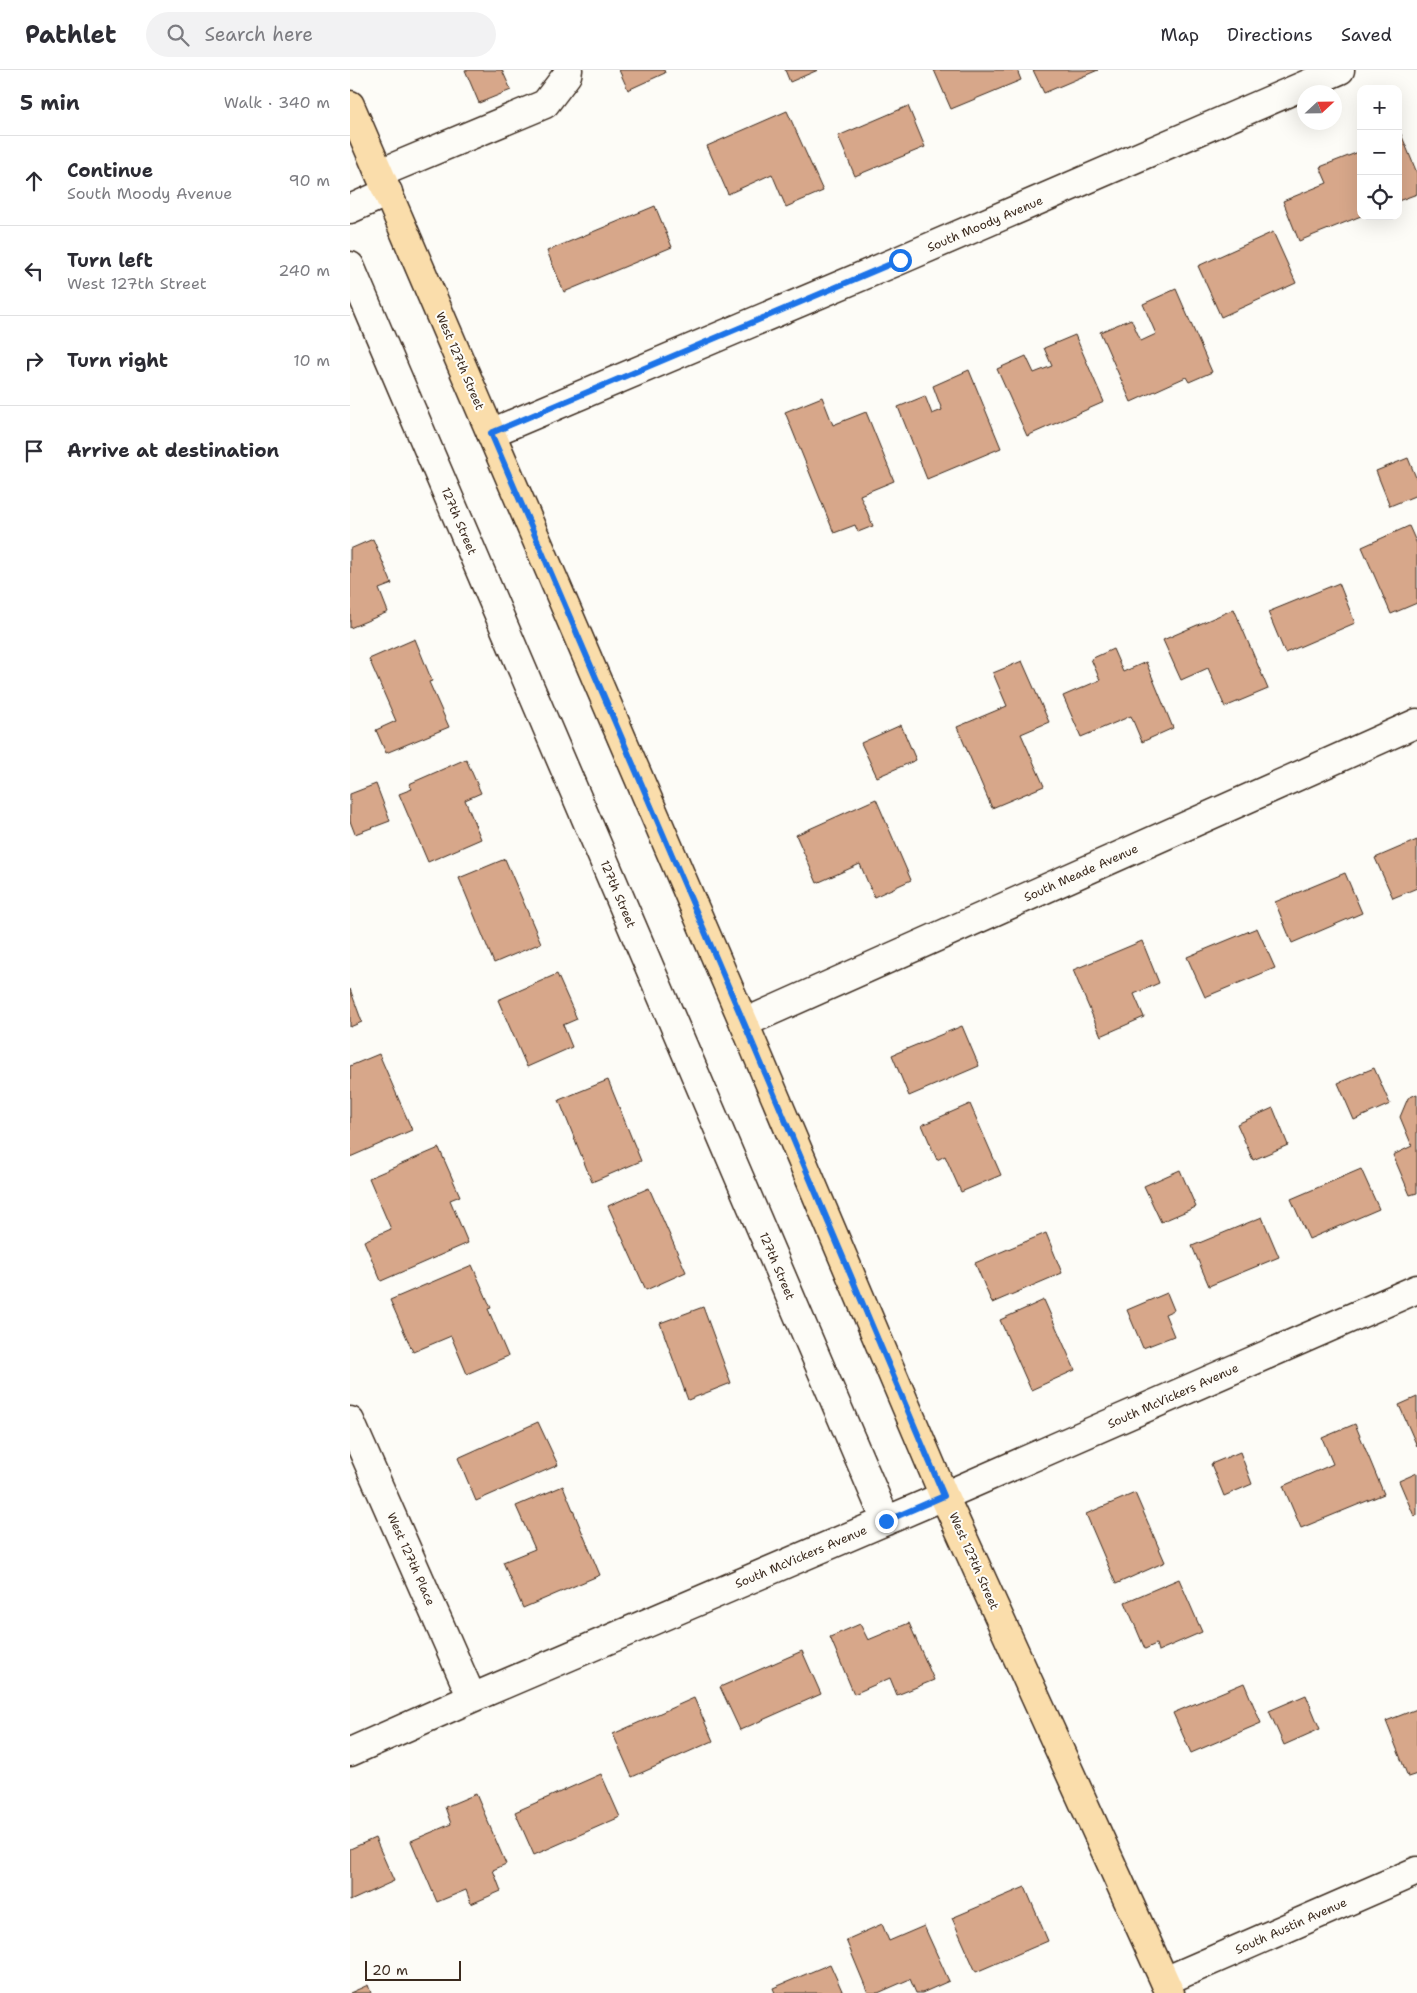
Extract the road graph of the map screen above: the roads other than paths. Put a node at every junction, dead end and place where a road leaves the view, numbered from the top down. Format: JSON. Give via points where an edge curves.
{"nodes":[{"id":1,"x":568,"y":70,"type":"edge"},
{"id":2,"x":1340,"y":70,"type":"edge"},
{"id":3,"x":350,"y":105,"type":"edge"},
{"id":4,"x":384,"y":183,"type":"junction"},
{"id":5,"x":350,"y":209,"type":"edge"},
{"id":6,"x":350,"y":266,"type":"edge"},
{"id":7,"x":491,"y":433,"type":"junction"},
{"id":8,"x":1417,"y":723,"type":"edge"},
{"id":9,"x":744,"y":1023,"type":"junction"},
{"id":10,"x":1417,"y":1289,"type":"edge"},
{"id":11,"x":350,"y":1421,"type":"edge"},
{"id":12,"x":944,"y":1496,"type":"junction"},
{"id":13,"x":886,"y":1521,"type":"junction"},
{"id":14,"x":472,"y":1698,"type":"junction"},
{"id":15,"x":350,"y":1752,"type":"edge"},
{"id":16,"x":1417,"y":1871,"type":"edge"},
{"id":17,"x":1167,"y":1990,"type":"edge"}],
"edges":[{"from":1,"to":4,"type":"street","via":[[568,75],[544,104]]},
{"from":2,"to":7,"type":"street","name":"South Moody Avenue"},
{"from":3,"to":4,"type":"main road","name":"West 127th Street"},
{"from":4,"to":5,"type":"street"},
{"from":4,"to":7,"type":"main road","name":"West 127th Street"},
{"from":6,"to":13,"type":"street","name":"127th Street"},
{"from":7,"to":9,"type":"main road","name":"West 127th Street"},
{"from":8,"to":9,"type":"street","name":"South Meade Avenue"},
{"from":9,"to":12,"type":"main road","name":"West 127th Street"},
{"from":10,"to":12,"type":"street","name":"South McVickers Avenue"},
{"from":11,"to":14,"type":"street","name":"West 127th Place"},
{"from":12,"to":13,"type":"street","name":"South McVickers Avenue"},
{"from":12,"to":17,"type":"main road","name":"West 127th Street"},
{"from":13,"to":14,"type":"street","name":"South McVickers Avenue"},
{"from":14,"to":15,"type":"street","name":"South McVickers Avenue"},
{"from":16,"to":17,"type":"street","name":"South Austin Avenue"}]}
